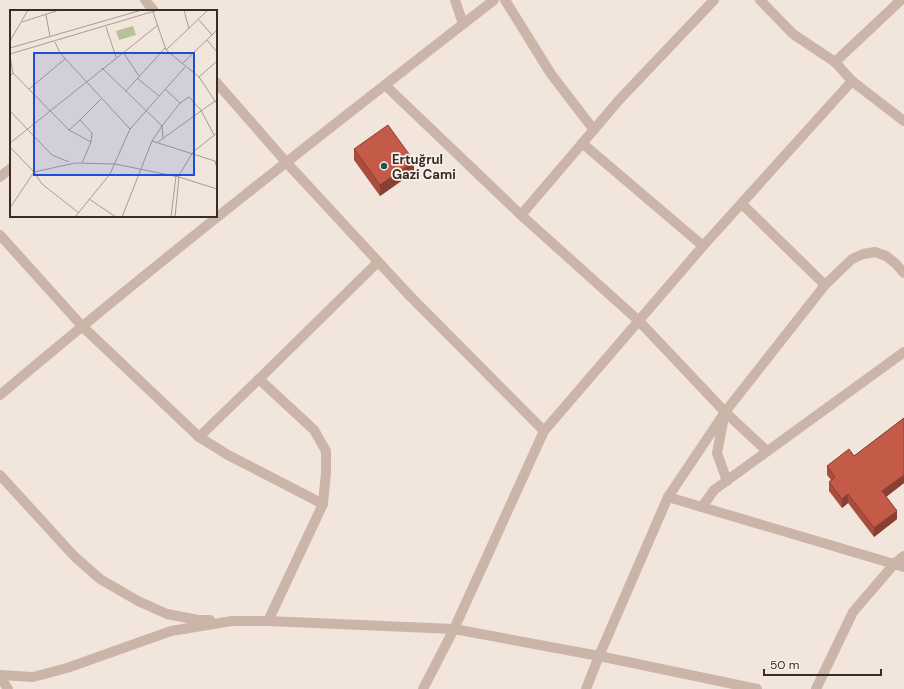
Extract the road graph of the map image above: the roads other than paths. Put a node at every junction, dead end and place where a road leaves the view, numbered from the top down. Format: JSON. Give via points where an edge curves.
{"nodes":[{"id":1,"x":145,"y":0,"type":"edge"},
{"id":2,"x":455,"y":0,"type":"edge"},
{"id":3,"x":494,"y":0,"type":"edge"},
{"id":4,"x":505,"y":0,"type":"edge"},
{"id":5,"x":714,"y":0,"type":"edge"},
{"id":6,"x":760,"y":0,"type":"edge"},
{"id":7,"x":901,"y":0,"type":"edge"},
{"id":8,"x":153,"y":10,"type":"edge"},
{"id":9,"x":463,"y":24,"type":"junction"},
{"id":10,"x":835,"y":62,"type":"junction"},
{"id":11,"x":852,"y":81,"type":"junction"},
{"id":12,"x":217,"y":83,"type":"edge"},
{"id":13,"x":385,"y":85,"type":"junction"},
{"id":14,"x":904,"y":121,"type":"edge"},
{"id":15,"x":594,"y":130,"type":"junction"},
{"id":16,"x":582,"y":143,"type":"junction"},
{"id":17,"x":286,"y":162,"type":"junction"},
{"id":18,"x":10,"y":169,"type":"edge"},
{"id":19,"x":0,"y":178,"type":"edge"},
{"id":20,"x":742,"y":204,"type":"junction"},
{"id":21,"x":521,"y":215,"type":"junction"},
{"id":22,"x":0,"y":235,"type":"edge"},
{"id":23,"x":703,"y":246,"type":"junction"},
{"id":24,"x":378,"y":262,"type":"junction"},
{"id":25,"x":904,"y":273,"type":"edge"},
{"id":26,"x":825,"y":285,"type":"junction"},
{"id":27,"x":639,"y":321,"type":"junction"},
{"id":28,"x":82,"y":326,"type":"junction"},
{"id":29,"x":904,"y":352,"type":"edge"},
{"id":30,"x":259,"y":379,"type":"junction"},
{"id":31,"x":0,"y":395,"type":"edge"},
{"id":32,"x":725,"y":412,"type":"junction"},
{"id":33,"x":544,"y":431,"type":"junction"},
{"id":34,"x":199,"y":437,"type":"junction"},
{"id":35,"x":768,"y":451,"type":"junction"},
{"id":36,"x":0,"y":475,"type":"edge"},
{"id":37,"x":727,"y":481,"type":"junction"},
{"id":38,"x":668,"y":497,"type":"junction"},
{"id":39,"x":323,"y":504,"type":"junction"},
{"id":40,"x":702,"y":507,"type":"junction"},
{"id":41,"x":904,"y":556,"type":"edge"},
{"id":42,"x":899,"y":565,"type":"edge"},
{"id":43,"x":232,"y":620,"type":"junction"},
{"id":44,"x":268,"y":620,"type":"junction"},
{"id":45,"x":454,"y":629,"type":"junction"},
{"id":46,"x":599,"y":656,"type":"junction"},
{"id":47,"x":0,"y":676,"type":"edge"},
{"id":48,"x":8,"y":689,"type":"edge"},
{"id":49,"x":423,"y":689,"type":"edge"},
{"id":50,"x":586,"y":689,"type":"edge"},
{"id":51,"x":757,"y":689,"type":"edge"},
{"id":52,"x":816,"y":689,"type":"edge"}],
"edges":[{"from":1,"to":8,"type":"street"},
{"from":2,"to":9,"type":"street"},
{"from":3,"to":9,"type":"street"},
{"from":4,"to":15,"type":"street","via":[[551,74]]},
{"from":5,"to":15,"type":"street"},
{"from":6,"to":10,"type":"street","via":[[793,34]]},
{"from":7,"to":10,"type":"street"},
{"from":9,"to":13,"type":"street"},
{"from":10,"to":11,"type":"street"},
{"from":11,"to":14,"type":"street"},
{"from":11,"to":20,"type":"street"},
{"from":12,"to":17,"type":"street"},
{"from":13,"to":17,"type":"street"},
{"from":13,"to":21,"type":"street"},
{"from":15,"to":16,"type":"street"},
{"from":16,"to":21,"type":"street"},
{"from":16,"to":23,"type":"street"},
{"from":17,"to":24,"type":"street"},
{"from":17,"to":28,"type":"street"},
{"from":18,"to":19,"type":"street"},
{"from":20,"to":23,"type":"street"},
{"from":20,"to":26,"type":"street"},
{"from":21,"to":27,"type":"street"},
{"from":22,"to":28,"type":"street"},
{"from":23,"to":27,"type":"street"},
{"from":24,"to":30,"type":"street"},
{"from":24,"to":33,"type":"street"},
{"from":25,"to":26,"type":"street","via":[[886,256],[875,252],[852,259]]},
{"from":26,"to":32,"type":"street"},
{"from":27,"to":32,"type":"street"},
{"from":27,"to":33,"type":"street"},
{"from":28,"to":31,"type":"street"},
{"from":28,"to":34,"type":"street"},
{"from":29,"to":35,"type":"street"},
{"from":30,"to":34,"type":"street"},
{"from":30,"to":39,"type":"street","via":[[314,430],[326,451]]},
{"from":32,"to":35,"type":"street"},
{"from":32,"to":37,"type":"street","via":[[717,453]]},
{"from":32,"to":38,"type":"street"},
{"from":33,"to":45,"type":"street"},
{"from":34,"to":39,"type":"street","via":[[228,455]]},
{"from":35,"to":37,"type":"street"},
{"from":36,"to":43,"type":"street","via":[[74,556],[100,579],[167,614],[198,620]]},
{"from":37,"to":40,"type":"street","via":[[714,490]]},
{"from":38,"to":40,"type":"street"},
{"from":38,"to":46,"type":"street"},
{"from":39,"to":44,"type":"street"},
{"from":40,"to":42,"type":"street"},
{"from":41,"to":42,"type":"street"},
{"from":42,"to":52,"type":"street","via":[[853,612]]},
{"from":43,"to":44,"type":"street"},
{"from":43,"to":47,"type":"street","via":[[171,631],[68,668],[33,677]]},
{"from":44,"to":45,"type":"street"},
{"from":45,"to":46,"type":"street"},
{"from":45,"to":49,"type":"street"},
{"from":46,"to":50,"type":"street"},
{"from":46,"to":51,"type":"street"},
{"from":47,"to":48,"type":"street"}]}
